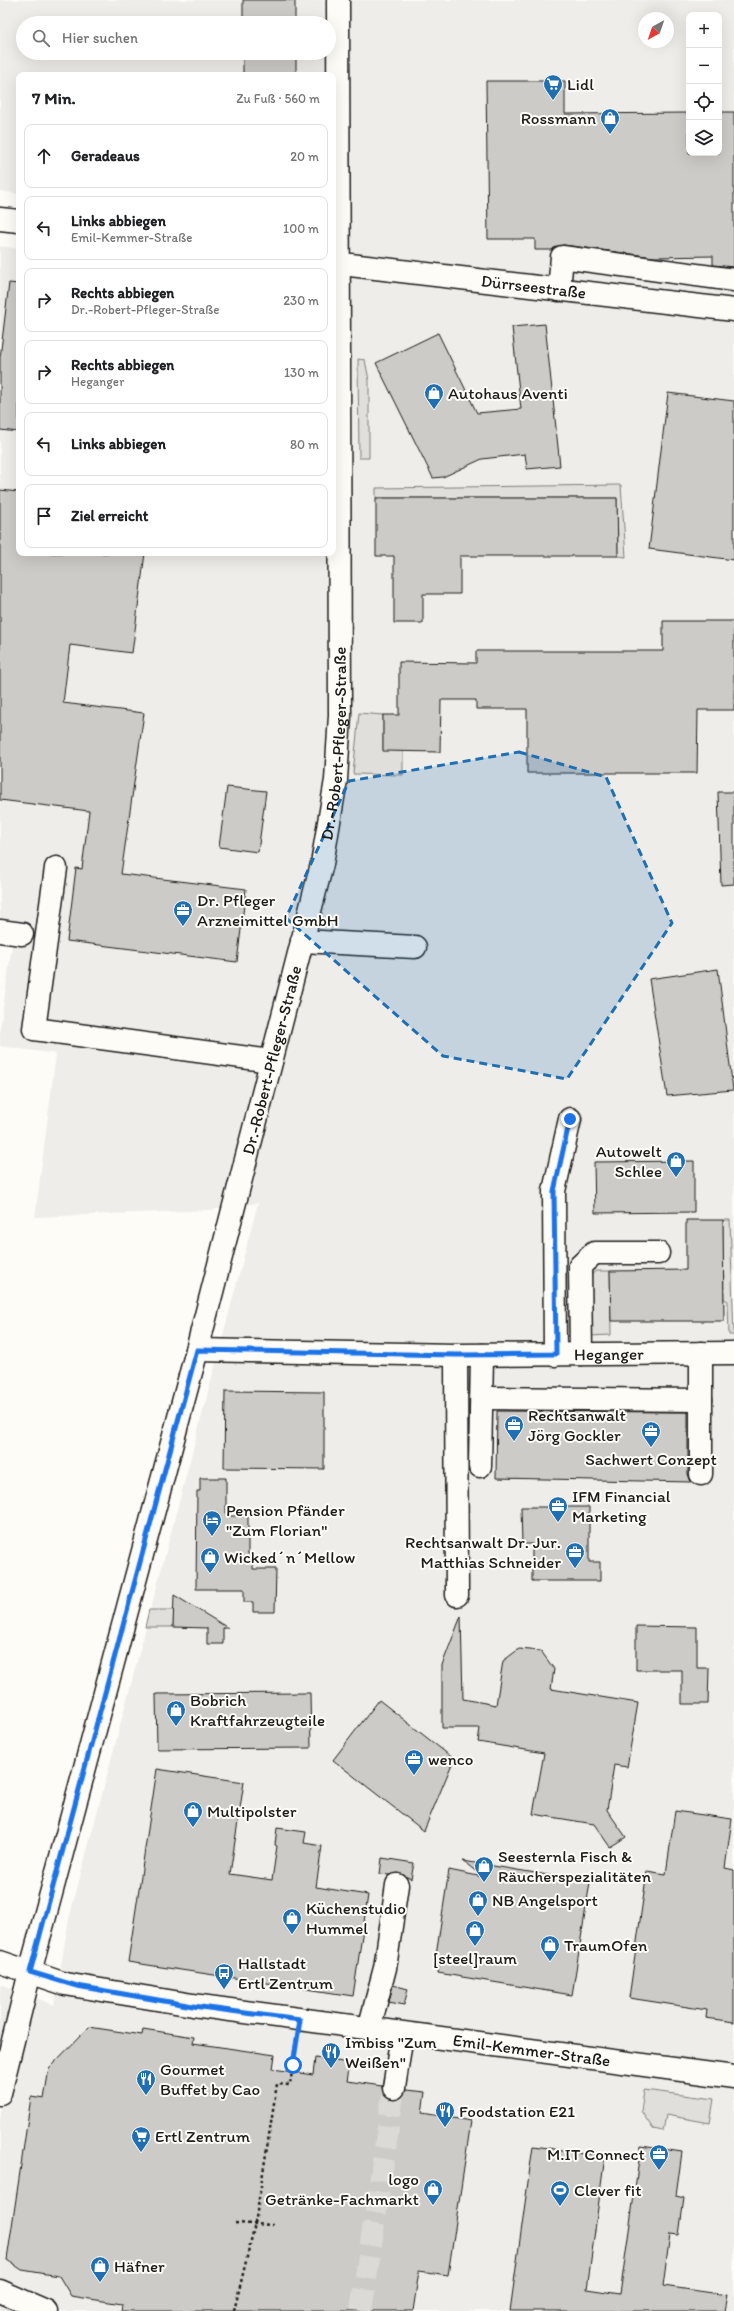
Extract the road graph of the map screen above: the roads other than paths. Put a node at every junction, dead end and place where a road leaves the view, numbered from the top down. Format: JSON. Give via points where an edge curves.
{"nodes":[{"id":1,"x":338,"y":0,"type":"edge"},
{"id":2,"x":0,"y":219,"type":"edge"},
{"id":3,"x":16,"y":222,"type":"edge"},
{"id":4,"x":336,"y":263,"type":"edge"},
{"id":5,"x":732,"y":280,"type":"edge"},
{"id":6,"x":559,"y":290,"type":"junction"},
{"id":7,"x":731,"y":310,"type":"edge"},
{"id":8,"x":56,"y":868,"type":"dead end"},
{"id":9,"x":0,"y":931,"type":"edge"},
{"id":10,"x":22,"y":934,"type":"dead end"},
{"id":11,"x":302,"y":941,"type":"junction"},
{"id":12,"x":415,"y":947,"type":"dead end"},
{"id":13,"x":271,"y":1061,"type":"junction"},
{"id":14,"x":570,"y":1119,"type":"dead end"},
{"id":15,"x":658,"y":1253,"type":"dead end"},
{"id":16,"x":197,"y":1350,"type":"junction"},
{"id":17,"x":701,"y":1353,"type":"junction"},
{"id":18,"x":734,"y":1353,"type":"edge"},
{"id":19,"x":556,"y":1354,"type":"junction"},
{"id":20,"x":581,"y":1354,"type":"junction"},
{"id":21,"x":456,"y":1355,"type":"junction"},
{"id":22,"x":482,"y":1355,"type":"junction"},
{"id":23,"x":482,"y":1398,"type":"junction"},
{"id":24,"x":701,"y":1400,"type":"junction"},
{"id":25,"x":480,"y":1466,"type":"dead end"},
{"id":26,"x":701,"y":1474,"type":"dead end"},
{"id":27,"x":457,"y":1595,"type":"dead end"},
{"id":28,"x":397,"y":1885,"type":"dead end"},
{"id":29,"x":0,"y":1962,"type":"edge"},
{"id":30,"x":30,"y":1972,"type":"junction"},
{"id":31,"x":369,"y":2029,"type":"junction"},
{"id":32,"x":402,"y":2034,"type":"junction"},
{"id":33,"x":734,"y":2077,"type":"edge"},
{"id":34,"x":394,"y":2088,"type":"tunnel mouth"},
{"id":35,"x":0,"y":2093,"type":"edge"},
{"id":36,"x":0,"y":2292,"type":"edge"},
{"id":37,"x":46,"y":2311,"type":"edge"}],
"edges":[{"from":1,"to":4,"type":"street","name":"Dr.-Robert-Pfleger-Straße"},
{"from":2,"to":3,"type":"street"},
{"from":4,"to":6,"type":"street","name":"Dürrseestraße"},
{"from":4,"to":11,"type":"street","name":"Dr.-Robert-Pfleger-Straße","via":[[338,751],[336,780],[322,864]]},
{"from":5,"to":6,"type":"street","via":[[562,257]]},
{"from":5,"to":7,"type":"street"},
{"from":6,"to":7,"type":"street","name":"Dürrseestraße"},
{"from":8,"to":13,"type":"street","via":[[34,1029]]},
{"from":9,"to":10,"type":"street"},
{"from":11,"to":12,"type":"street"},
{"from":11,"to":13,"type":"street","name":"Dr.-Robert-Pfleger-Straße"},
{"from":13,"to":16,"type":"street","name":"Dr.-Robert-Pfleger-Straße"},
{"from":14,"to":19,"type":"street","via":[[554,1191]]},
{"from":15,"to":20,"type":"street","via":[[594,1253],[580,1266]]},
{"from":16,"to":21,"type":"street","name":"Heganger"},
{"from":16,"to":30,"type":"street","name":"Dr.-Robert-Pfleger-Straße"},
{"from":17,"to":18,"type":"street","name":"Heganger"},
{"from":17,"to":20,"type":"street","name":"Heganger"},
{"from":17,"to":24,"type":"street"},
{"from":19,"to":20,"type":"street","name":"Heganger"},
{"from":19,"to":22,"type":"street","name":"Heganger"},
{"from":21,"to":22,"type":"street","name":"Heganger"},
{"from":21,"to":27,"type":"street"},
{"from":22,"to":23,"type":"street"},
{"from":23,"to":24,"type":"street"},
{"from":23,"to":25,"type":"street"},
{"from":24,"to":26,"type":"street"},
{"from":28,"to":31,"type":"street","via":[[385,1968]]},
{"from":29,"to":30,"type":"street","name":"Emil-Kemmer-Straße"},
{"from":30,"to":31,"type":"street","name":"Emil-Kemmer-Straße","via":[[77,1986],[193,2006]]},
{"from":30,"to":35,"type":"street","name":"Dr.-Robert-Pfleger-Straße"},
{"from":31,"to":32,"type":"street","name":"Emil-Kemmer-Straße"},
{"from":32,"to":33,"type":"street","name":"Emil-Kemmer-Straße"},
{"from":32,"to":34,"type":"street"},
{"from":36,"to":37,"type":"street"}]}
